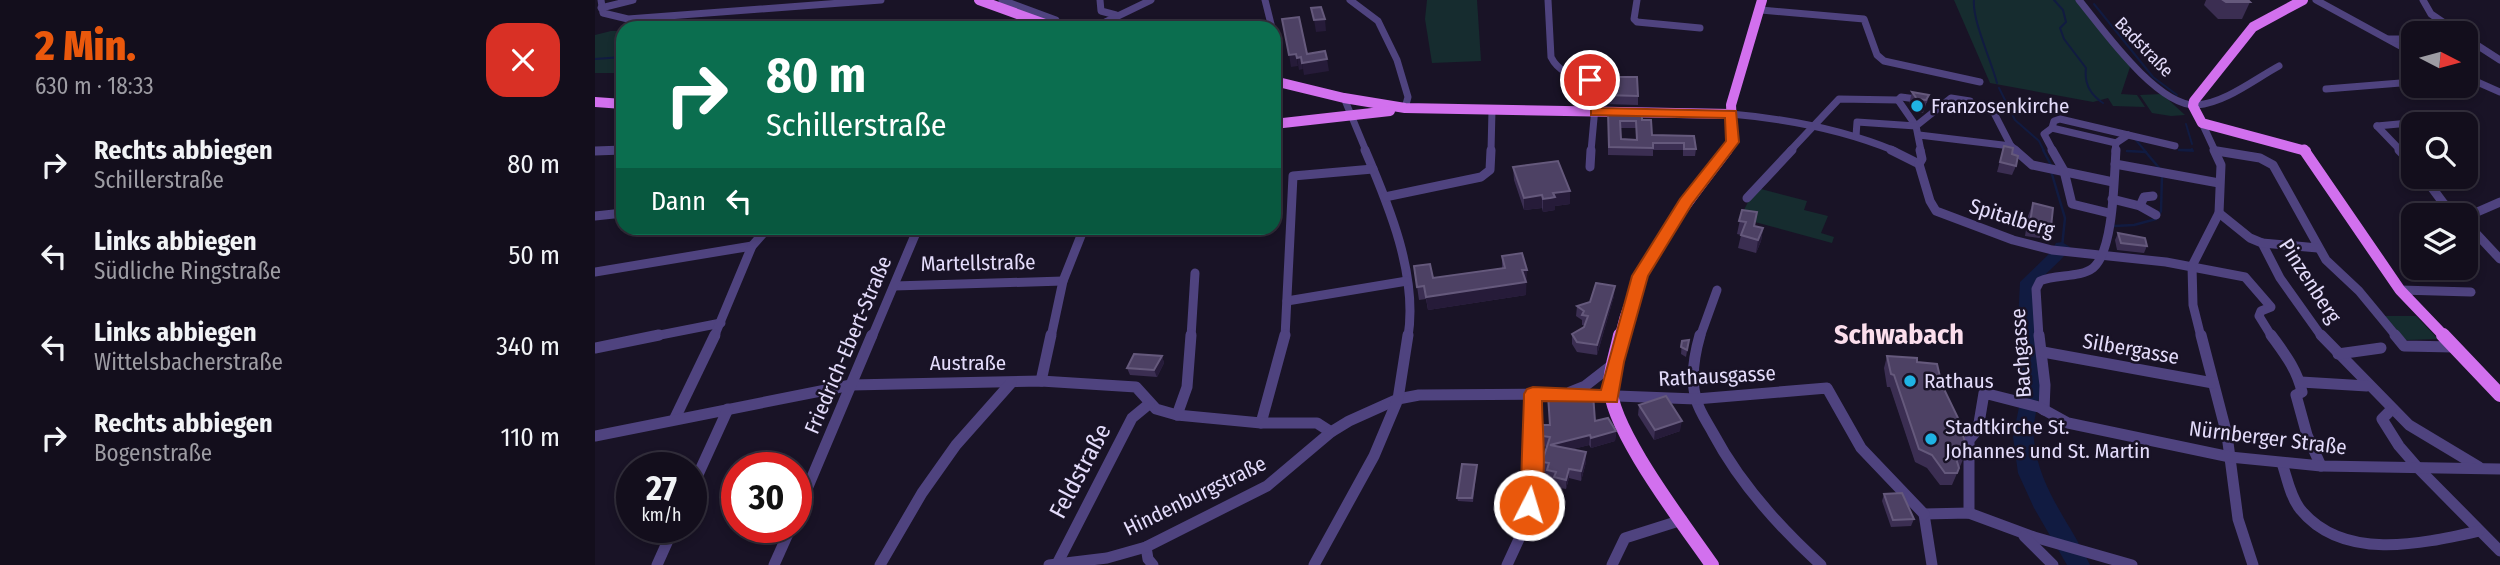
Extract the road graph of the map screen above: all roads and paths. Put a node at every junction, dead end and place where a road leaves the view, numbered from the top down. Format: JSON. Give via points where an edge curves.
{"nodes":[{"id":1,"x":632,"y":0,"type":"edge"},
{"id":2,"x":881,"y":0,"type":"edge"},
{"id":3,"x":979,"y":0,"type":"edge"},
{"id":4,"x":1002,"y":0,"type":"edge"},
{"id":5,"x":1100,"y":0,"type":"edge"},
{"id":6,"x":1151,"y":0,"type":"edge"},
{"id":7,"x":1265,"y":0,"type":"edge"},
{"id":8,"x":1350,"y":0,"type":"edge"},
{"id":9,"x":1548,"y":0,"type":"edge"},
{"id":10,"x":1637,"y":0,"type":"edge"},
{"id":11,"x":2079,"y":0,"type":"edge"},
{"id":12,"x":2303,"y":0,"type":"edge"},
{"id":13,"x":2316,"y":0,"type":"edge"},
{"id":14,"x":2423,"y":0,"type":"edge"},
{"id":15,"x":601,"y":4,"type":"edge"},
{"id":16,"x":1761,"y":5,"type":"edge"},
{"id":17,"x":1133,"y":8,"type":"junction"},
{"id":18,"x":1116,"y":15,"type":"junction"},
{"id":19,"x":1038,"y":21,"type":"edge"},
{"id":20,"x":1056,"y":21,"type":"edge"},
{"id":21,"x":1105,"y":21,"type":"edge"},
{"id":22,"x":1112,"y":21,"type":"edge"},
{"id":23,"x":1270,"y":21,"type":"edge"},
{"id":24,"x":2441,"y":21,"type":"edge"},
{"id":25,"x":1700,"y":29,"type":"dead end"},
{"id":26,"x":2389,"y":39,"type":"junction"},
{"id":27,"x":2401,"y":39,"type":"edge"},
{"id":28,"x":2401,"y":46,"type":"edge"},
{"id":29,"x":2478,"y":46,"type":"edge"},
{"id":30,"x":2500,"y":60,"type":"edge"},
{"id":31,"x":2279,"y":66,"type":"dead end"},
{"id":32,"x":1980,"y":82,"type":"dead end"},
{"id":33,"x":2478,"y":82,"type":"edge"},
{"id":34,"x":1281,"y":83,"type":"edge"},
{"id":35,"x":2401,"y":83,"type":"edge"},
{"id":36,"x":2326,"y":89,"type":"dead end"},
{"id":37,"x":2500,"y":92,"type":"edge"},
{"id":38,"x":1344,"y":97,"type":"junction"},
{"id":39,"x":1898,"y":100,"type":"junction"},
{"id":40,"x":1927,"y":100,"type":"edge"},
{"id":41,"x":1970,"y":101,"type":"dead end"},
{"id":42,"x":595,"y":102,"type":"edge"},
{"id":43,"x":616,"y":104,"type":"edge"},
{"id":44,"x":2193,"y":106,"type":"junction"},
{"id":45,"x":1405,"y":108,"type":"junction"},
{"id":46,"x":1492,"y":110,"type":"junction"},
{"id":47,"x":1595,"y":112,"type":"junction"},
{"id":48,"x":1994,"y":113,"type":"dead end"},
{"id":49,"x":1731,"y":114,"type":"junction"},
{"id":50,"x":1351,"y":115,"type":"junction"},
{"id":51,"x":1281,"y":123,"type":"edge"},
{"id":52,"x":2202,"y":123,"type":"junction"},
{"id":53,"x":2053,"y":124,"type":"junction"},
{"id":54,"x":2401,"y":124,"type":"edge"},
{"id":55,"x":1816,"y":125,"type":"junction"},
{"id":56,"x":1917,"y":131,"type":"junction"},
{"id":57,"x":2127,"y":135,"type":"junction"},
{"id":58,"x":1856,"y":136,"type":"junction"},
{"id":59,"x":2116,"y":143,"type":"junction"},
{"id":60,"x":2011,"y":146,"type":"junction"},
{"id":61,"x":2175,"y":146,"type":"dead end"},
{"id":62,"x":616,"y":150,"type":"edge"},
{"id":63,"x":595,"y":151,"type":"edge"},
{"id":64,"x":2217,"y":151,"type":"junction"},
{"id":65,"x":2401,"y":151,"type":"edge"},
{"id":66,"x":1919,"y":164,"type":"junction"},
{"id":67,"x":2115,"y":164,"type":"junction"},
{"id":68,"x":1590,"y":167,"type":"dead end"},
{"id":69,"x":1373,"y":169,"type":"junction"},
{"id":70,"x":2061,"y":171,"type":"junction"},
{"id":71,"x":2113,"y":182,"type":"junction"},
{"id":72,"x":2219,"y":183,"type":"junction"},
{"id":73,"x":2153,"y":196,"type":"dead end"},
{"id":74,"x":1385,"y":197,"type":"junction"},
{"id":75,"x":1747,"y":198,"type":"dead end"},
{"id":76,"x":2112,"y":199,"type":"junction"},
{"id":77,"x":2500,"y":202,"type":"edge"},
{"id":78,"x":2140,"y":205,"type":"junction"},
{"id":79,"x":2478,"y":212,"type":"edge"},
{"id":80,"x":2109,"y":213,"type":"junction"},
{"id":81,"x":2219,"y":213,"type":"junction"},
{"id":82,"x":616,"y":214,"type":"edge"},
{"id":83,"x":2156,"y":215,"type":"dead end"},
{"id":84,"x":595,"y":216,"type":"edge"},
{"id":85,"x":762,"y":235,"type":"edge"},
{"id":86,"x":915,"y":235,"type":"edge"},
{"id":87,"x":1081,"y":235,"type":"edge"},
{"id":88,"x":2478,"y":235,"type":"edge"},
{"id":89,"x":2262,"y":243,"type":"junction"},
{"id":90,"x":752,"y":246,"type":"junction"},
{"id":91,"x":2318,"y":248,"type":"junction"},
{"id":92,"x":2103,"y":256,"type":"junction"},
{"id":93,"x":2500,"y":259,"type":"edge"},
{"id":94,"x":2192,"y":267,"type":"junction"},
{"id":95,"x":595,"y":272,"type":"edge"},
{"id":96,"x":1195,"y":273,"type":"dead end"},
{"id":97,"x":1063,"y":281,"type":"junction"},
{"id":98,"x":1406,"y":281,"type":"junction"},
{"id":99,"x":894,"y":286,"type":"junction"},
{"id":100,"x":1717,"y":290,"type":"dead end"},
{"id":101,"x":2400,"y":290,"type":"junction"},
{"id":102,"x":2471,"y":292,"type":"dead end"},
{"id":103,"x":1287,"y":301,"type":"junction"},
{"id":104,"x":721,"y":323,"type":"junction"},
{"id":105,"x":2454,"y":347,"type":"junction"},
{"id":106,"x":595,"y":348,"type":"edge"},
{"id":107,"x":2381,"y":348,"type":"dead end"},
{"id":108,"x":2043,"y":352,"type":"junction"},
{"id":109,"x":2338,"y":354,"type":"junction"},
{"id":110,"x":1615,"y":362,"type":"junction"},
{"id":111,"x":1041,"y":381,"type":"junction"},
{"id":112,"x":2301,"y":382,"type":"junction"},
{"id":113,"x":1011,"y":383,"type":"junction"},
{"id":114,"x":2213,"y":383,"type":"junction"},
{"id":115,"x":851,"y":385,"type":"junction"},
{"id":116,"x":2369,"y":386,"type":"junction"},
{"id":117,"x":1533,"y":394,"type":"junction"},
{"id":118,"x":1565,"y":394,"type":"junction"},
{"id":119,"x":2500,"y":395,"type":"edge"},
{"id":120,"x":1610,"y":398,"type":"junction"},
{"id":121,"x":1398,"y":399,"type":"junction"},
{"id":122,"x":1696,"y":399,"type":"junction"},
{"id":123,"x":1149,"y":404,"type":"junction"},
{"id":124,"x":729,"y":409,"type":"junction"},
{"id":125,"x":2042,"y":409,"type":"junction"},
{"id":126,"x":2391,"y":410,"type":"junction"},
{"id":127,"x":1177,"y":415,"type":"junction"},
{"id":128,"x":675,"y":418,"type":"junction"},
{"id":129,"x":1261,"y":423,"type":"junction"},
{"id":130,"x":1331,"y":432,"type":"junction"},
{"id":131,"x":595,"y":436,"type":"edge"},
{"id":132,"x":707,"y":456,"type":"edge"},
{"id":133,"x":2230,"y":457,"type":"junction"},
{"id":134,"x":2282,"y":463,"type":"junction"},
{"id":135,"x":2321,"y":466,"type":"junction"},
{"id":136,"x":2480,"y":468,"type":"junction"},
{"id":137,"x":2419,"y":469,"type":"junction"},
{"id":138,"x":2500,"y":469,"type":"edge"},
{"id":139,"x":812,"y":477,"type":"edge"},
{"id":140,"x":1969,"y":513,"type":"junction"},
{"id":141,"x":1924,"y":514,"type":"junction"},
{"id":142,"x":1682,"y":520,"type":"junction"},
{"id":143,"x":2479,"y":531,"type":"junction"},
{"id":144,"x":2019,"y":532,"type":"junction"},
{"id":145,"x":667,"y":543,"type":"edge"},
{"id":146,"x":784,"y":543,"type":"edge"},
{"id":147,"x":1146,"y":547,"type":"junction"},
{"id":148,"x":2500,"y":551,"type":"edge"},
{"id":149,"x":1106,"y":561,"type":"edge"},
{"id":150,"x":657,"y":565,"type":"edge"},
{"id":151,"x":774,"y":565,"type":"edge"},
{"id":152,"x":880,"y":565,"type":"edge"},
{"id":153,"x":1053,"y":565,"type":"edge"},
{"id":154,"x":1153,"y":565,"type":"edge"},
{"id":155,"x":1314,"y":565,"type":"edge"},
{"id":156,"x":1507,"y":565,"type":"edge"},
{"id":157,"x":1612,"y":565,"type":"edge"},
{"id":158,"x":1712,"y":565,"type":"edge"},
{"id":159,"x":1821,"y":565,"type":"edge"},
{"id":160,"x":1932,"y":565,"type":"edge"},
{"id":161,"x":2053,"y":565,"type":"edge"},
{"id":162,"x":2132,"y":565,"type":"edge"},
{"id":163,"x":2253,"y":565,"type":"edge"}],
"edges":[{"from":1,"to":15,"type":"street"},
{"from":2,"to":15,"type":"street","via":[[628,19],[603,13]]},
{"from":3,"to":19,"type":"main road"},
{"from":4,"to":20,"type":"street"},
{"from":5,"to":18,"type":"street","via":[[1101,11]]},
{"from":6,"to":17,"type":"street"},
{"from":7,"to":23,"type":"street"},
{"from":8,"to":45,"type":"street","via":[[1378,21],[1397,60],[1408,97]]},
{"from":9,"to":47,"type":"street","via":[[1554,65],[1564,74],[1595,82]]},
{"from":10,"to":25,"type":"street","via":[[1637,22]]},
{"from":11,"to":44,"type":"street","name":"Badstraße","via":[[2169,97]]},
{"from":12,"to":44,"type":"main road","via":[[2253,27]]},
{"from":13,"to":26,"type":"street"},
{"from":14,"to":24,"type":"street"},
{"from":16,"to":32,"type":"street","via":[[1864,19],[1877,55],[1884,61]]},
{"from":16,"to":49,"type":"main road"},
{"from":17,"to":18,"type":"street"},
{"from":17,"to":22,"type":"street"},
{"from":18,"to":21,"type":"street"},
{"from":26,"to":27,"type":"street"},
{"from":26,"to":28,"type":"street"},
{"from":29,"to":30,"type":"street"},
{"from":31,"to":44,"type":"street","via":[[2208,103]]},
{"from":33,"to":37,"type":"street"},
{"from":34,"to":38,"type":"main road"},
{"from":35,"to":36,"type":"street"},
{"from":38,"to":45,"type":"main road"},
{"from":38,"to":50,"type":"street"},
{"from":39,"to":40,"type":"street"},
{"from":39,"to":55,"type":"street","via":[[1839,99]]},
{"from":39,"to":56,"type":"street"},
{"from":41,"to":56,"type":"street","via":[[1951,98]]},
{"from":42,"to":43,"type":"main road"},
{"from":44,"to":52,"type":"main road"},
{"from":45,"to":46,"type":"main road"},
{"from":45,"to":50,"type":"main road"},
{"from":46,"to":47,"type":"main road"},
{"from":46,"to":74,"type":"street","via":[[1490,170],[1481,177]]},
{"from":47,"to":49,"type":"main road"},
{"from":47,"to":68,"type":"street"},
{"from":48,"to":60,"type":"street"},
{"from":49,"to":55,"type":"street","via":[[1784,117]]},
{"from":49,"to":110,"type":"main road","via":[[1733,142],[1686,202],[1640,276]]},
{"from":50,"to":51,"type":"main road"},
{"from":50,"to":69,"type":"street"},
{"from":52,"to":64,"type":"street"},
{"from":52,"to":101,"type":"main road","via":[[2304,149]]},
{"from":53,"to":57,"type":"street","via":[[2060,119]]},
{"from":53,"to":59,"type":"street"},
{"from":53,"to":70,"type":"street","via":[[2044,134]]},
{"from":54,"to":65,"type":"street","via":[[2377,126]]},
{"from":55,"to":58,"type":"street"},
{"from":55,"to":75,"type":"street"},
{"from":56,"to":58,"type":"street","via":[[1857,122]]},
{"from":56,"to":60,"type":"street"},
{"from":56,"to":66,"type":"street"},
{"from":57,"to":59,"type":"street"},
{"from":57,"to":61,"type":"street"},
{"from":58,"to":66,"type":"street"},
{"from":59,"to":67,"type":"street"},
{"from":60,"to":70,"type":"street","via":[[2032,165]]},
{"from":62,"to":63,"type":"street"},
{"from":64,"to":72,"type":"street"},
{"from":64,"to":91,"type":"street","via":[[2260,158],[2273,165]]},
{"from":66,"to":92,"type":"street","name":"Spitalberg","via":[[1931,207],[1942,214],[2052,250]]},
{"from":67,"to":71,"type":"street"},
{"from":67,"to":72,"type":"street"},
{"from":69,"to":74,"type":"street"},
{"from":69,"to":103,"type":"street","via":[[1293,176]]},
{"from":70,"to":71,"type":"street"},
{"from":70,"to":80,"type":"street","via":[[2072,204]]},
{"from":71,"to":76,"type":"street"},
{"from":72,"to":81,"type":"street"},
{"from":73,"to":78,"type":"street","via":[[2144,197]]},
{"from":74,"to":98,"type":"street"},
{"from":76,"to":78,"type":"street"},
{"from":76,"to":80,"type":"street"},
{"from":77,"to":79,"type":"street"},
{"from":78,"to":83,"type":"street"},
{"from":80,"to":92,"type":"street"},
{"from":81,"to":89,"type":"street","name":"Pinzenberg","via":[[2249,240]]},
{"from":81,"to":94,"type":"street"},
{"from":82,"to":84,"type":"street"},
{"from":85,"to":90,"type":"street"},
{"from":86,"to":99,"type":"street","name":"Friedrich-Ebert-Straße"},
{"from":87,"to":97,"type":"street"},
{"from":88,"to":93,"type":"street"},
{"from":89,"to":91,"type":"street"},
{"from":89,"to":109,"type":"street","name":"Pinzenberg","via":[[2313,327]]},
{"from":90,"to":95,"type":"street"},
{"from":90,"to":104,"type":"street"},
{"from":91,"to":105,"type":"street","via":[[2404,346]]},
{"from":92,"to":94,"type":"street","name":"Spitalberg"},
{"from":92,"to":108,"type":"street","name":"Bachgasse","via":[[2092,269],[2040,281],[2036,315]]},
{"from":94,"to":112,"type":"street","name":"Spitalberg","via":[[2245,278],[2271,307],[2259,316]]},
{"from":94,"to":114,"type":"street","via":[[2193,305]]},
{"from":96,"to":127,"type":"street","via":[[1187,387]]},
{"from":97,"to":99,"type":"street","name":"Martellstraße"},
{"from":97,"to":111,"type":"street"},
{"from":98,"to":103,"type":"street"},
{"from":98,"to":121,"type":"street","via":[[1412,314]]},
{"from":99,"to":115,"type":"street","name":"Friedrich-Ebert-Straße"},
{"from":100,"to":122,"type":"street","via":[[1698,343]]},
{"from":101,"to":102,"type":"street"},
{"from":101,"to":105,"type":"main road"},
{"from":103,"to":129,"type":"street","via":[[1283,347]]},
{"from":104,"to":106,"type":"street"},
{"from":104,"to":128,"type":"street"},
{"from":105,"to":119,"type":"main road"},
{"from":107,"to":109,"type":"street"},
{"from":108,"to":114,"type":"street","name":"Silbergasse"},
{"from":108,"to":125,"type":"street","name":"Bachgasse"},
{"from":109,"to":116,"type":"street","name":"Pinzenberg"},
{"from":110,"to":118,"type":"street","via":[[1585,386]]},
{"from":110,"to":120,"type":"main road"},
{"from":111,"to":113,"type":"street","name":"Austraße"},
{"from":111,"to":123,"type":"street","name":"Austraße","via":[[1136,387]]},
{"from":112,"to":116,"type":"street"},
{"from":112,"to":135,"type":"street","via":[[2302,392],[2296,395]]},
{"from":113,"to":115,"type":"street","name":"Austraße"},
{"from":113,"to":152,"type":"street","via":[[949,455]]},
{"from":114,"to":133,"type":"street"},
{"from":115,"to":124,"type":"street","name":"Austraße"},
{"from":115,"to":139,"type":"street","name":"Friedrich-Ebert-Straße"},
{"from":116,"to":126,"type":"street","name":"Pinzenberg"},
{"from":117,"to":118,"type":"street","name":"Rathausgasse"},
{"from":117,"to":121,"type":"street","name":"Hindenburgstraße"},
{"from":117,"to":156,"type":"street","via":[[1532,485],[1526,524]]},
{"from":118,"to":120,"type":"street","name":"Rathausgasse"},
{"from":120,"to":122,"type":"street","name":"Rathausgasse"},
{"from":120,"to":142,"type":"main road","via":[[1639,455]]},
{"from":121,"to":130,"type":"street","name":"Hindenburgstraße"},
{"from":121,"to":155,"type":"street","via":[[1374,456]]},
{"from":122,"to":141,"type":"street","name":"Rathausgasse","via":[[1826,388],[1861,448]]},
{"from":122,"to":159,"type":"street","via":[[1742,484],[1775,523]]},
{"from":123,"to":127,"type":"street","name":"Austraße"},
{"from":123,"to":153,"type":"street","name":"Feldstraße","via":[[1132,418]]},
{"from":124,"to":128,"type":"street","name":"Austraße"},
{"from":124,"to":132,"type":"street"},
{"from":125,"to":133,"type":"street","name":"Nürnberger Straße","via":[[2068,423]]},
{"from":125,"to":140,"type":"street","name":"Nürnberger Straße","via":[[1984,393],[1978,429],[1969,440]]},
{"from":126,"to":136,"type":"street","name":"Pinzenberg"},
{"from":126,"to":137,"type":"street","via":[[2382,419]]},
{"from":127,"to":129,"type":"street","name":"Austraße"},
{"from":128,"to":131,"type":"street","name":"Austraße"},
{"from":129,"to":130,"type":"street","name":"Austraße","via":[[1317,423]]},
{"from":130,"to":147,"type":"street","name":"Hindenburgstraße","via":[[1267,486]]},
{"from":133,"to":134,"type":"street","name":"Nürnberger Straße"},
{"from":133,"to":163,"type":"street","via":[[2238,519]]},
{"from":134,"to":135,"type":"street","name":"Nürnberger Straße"},
{"from":134,"to":143,"type":"street","via":[[2298,507],[2335,537],[2392,545]]},
{"from":135,"to":137,"type":"street","name":"Nürnberger Straße"},
{"from":136,"to":137,"type":"street","name":"Nürnberger Straße"},
{"from":136,"to":138,"type":"street","name":"Nürnberger Straße"},
{"from":137,"to":143,"type":"street"},
{"from":140,"to":141,"type":"street"},
{"from":140,"to":144,"type":"street"},
{"from":141,"to":160,"type":"street"},
{"from":142,"to":157,"type":"street","via":[[1625,538]]},
{"from":142,"to":158,"type":"main road"},
{"from":143,"to":148,"type":"street"},
{"from":144,"to":161,"type":"street"},
{"from":144,"to":162,"type":"street"},
{"from":145,"to":150,"type":"street"},
{"from":146,"to":151,"type":"street"},
{"from":147,"to":149,"type":"street","name":"Hindenburgstraße"},
{"from":147,"to":154,"type":"street"},
{"from":149,"to":153,"type":"street","name":"Hindenburgstraße"}]}
